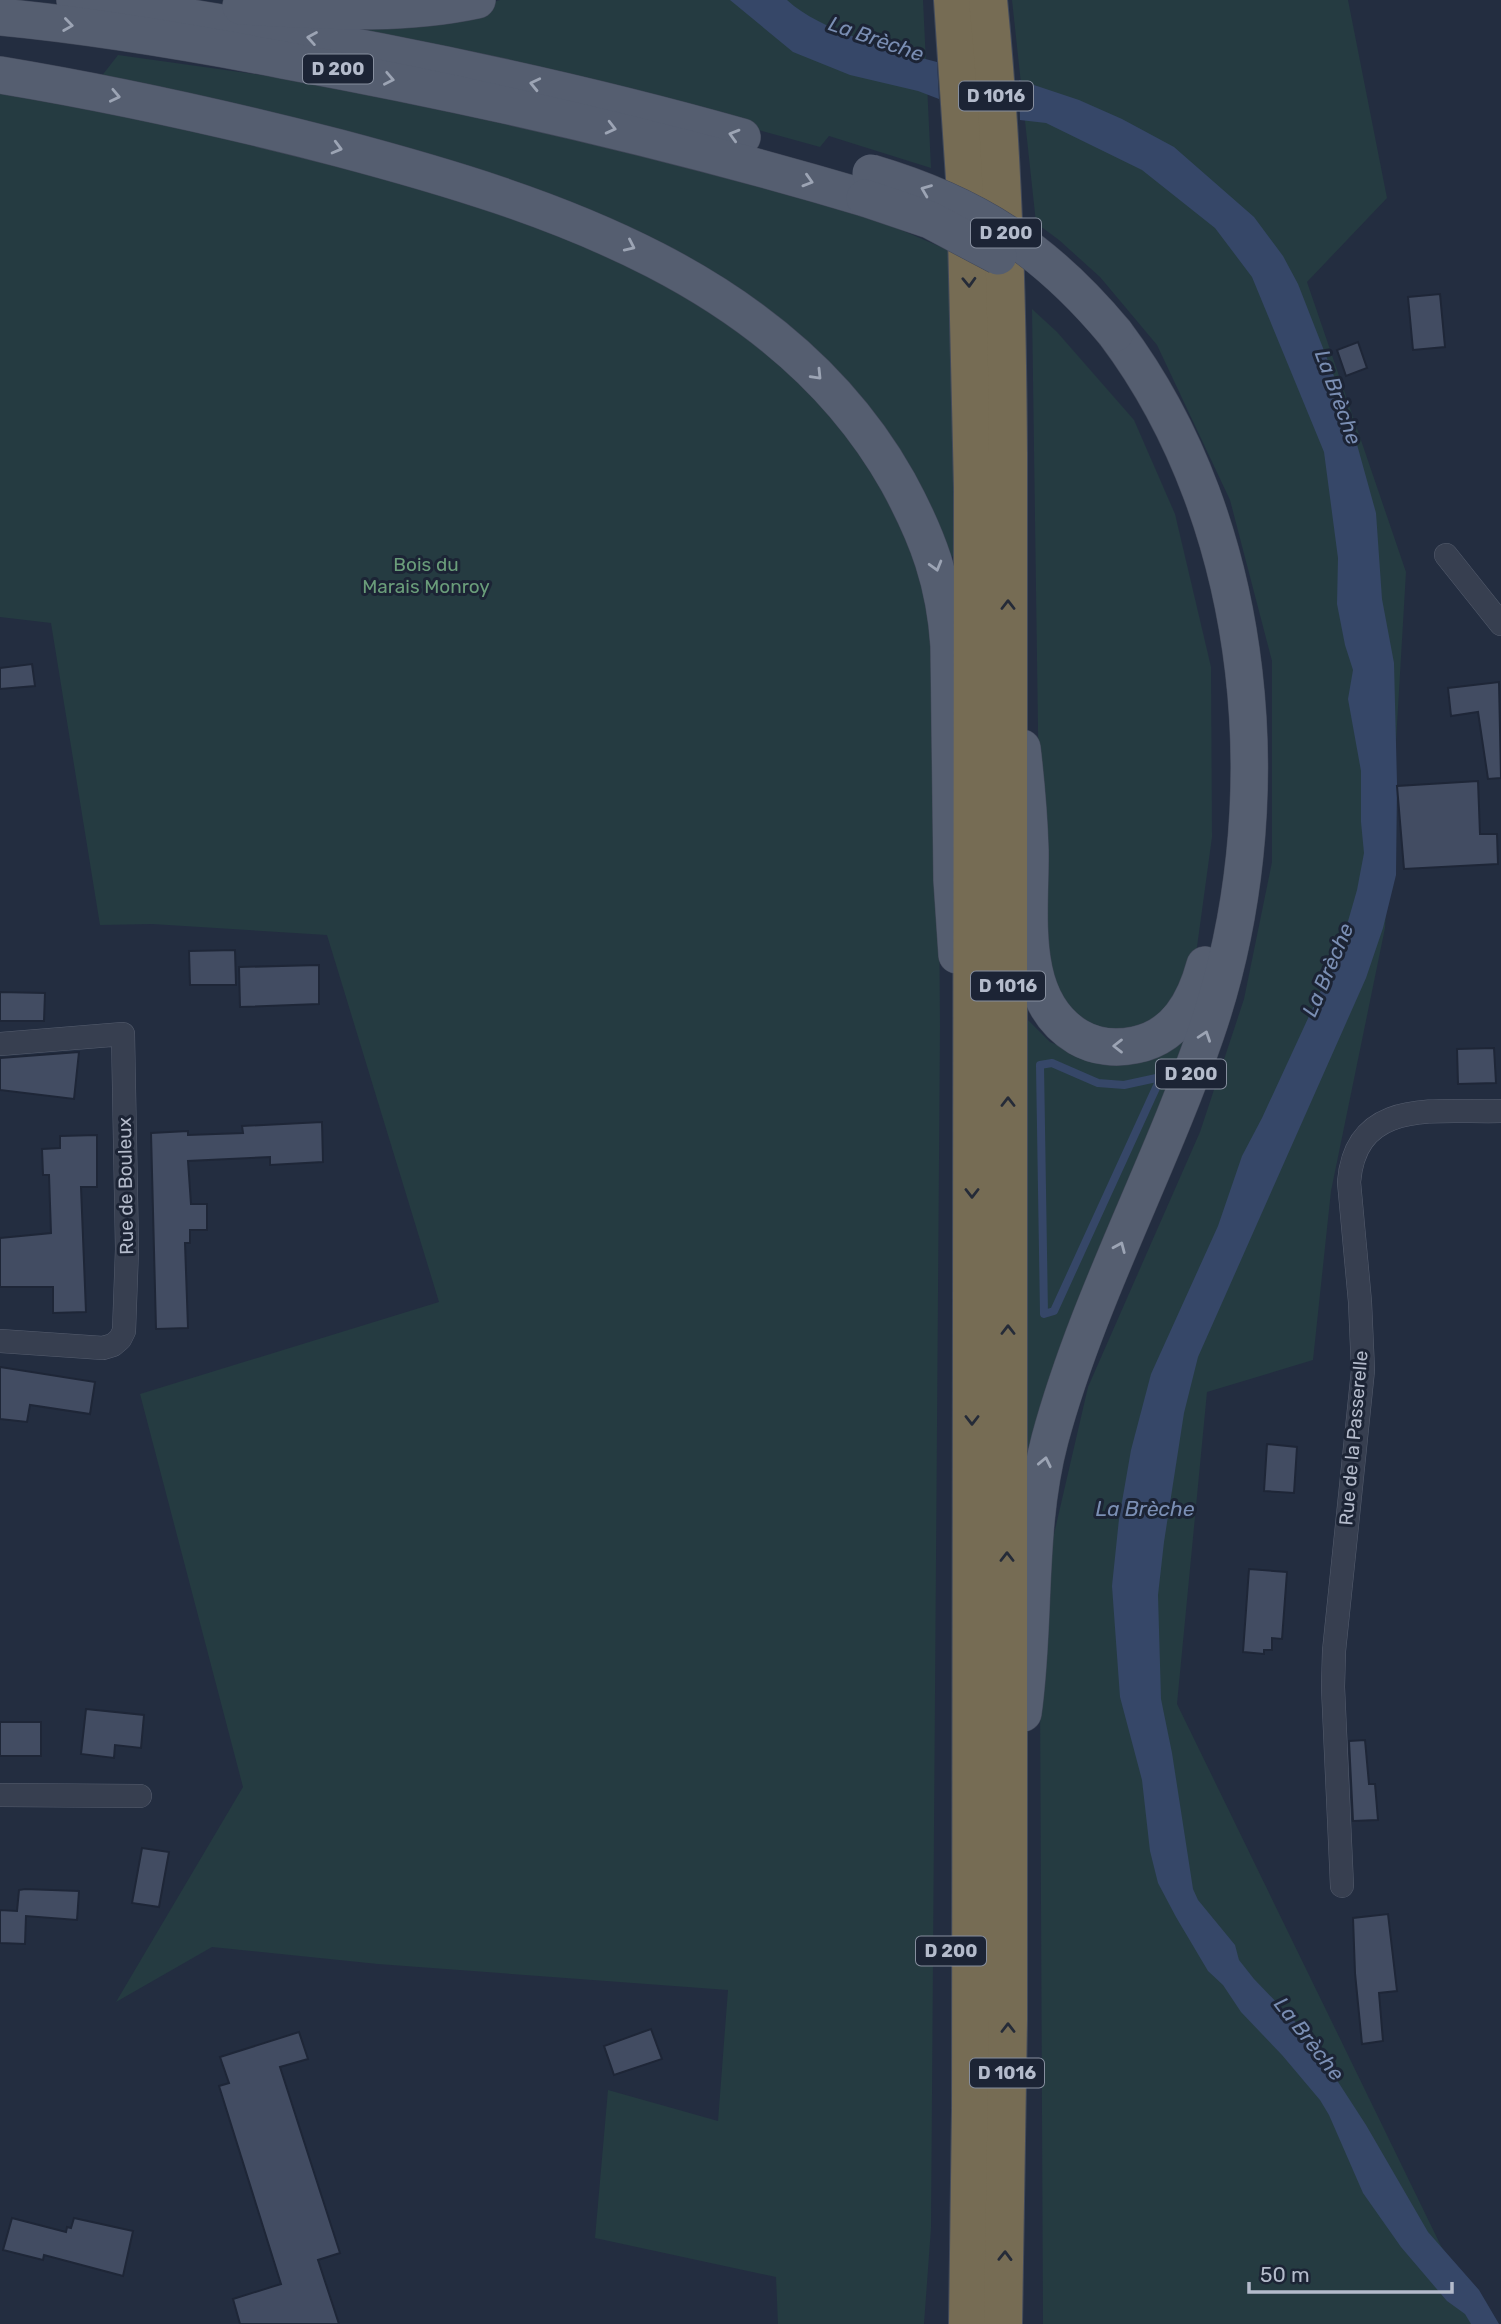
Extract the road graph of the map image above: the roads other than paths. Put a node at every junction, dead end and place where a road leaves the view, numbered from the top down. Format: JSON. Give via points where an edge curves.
{"nodes":[{"id":1,"x":75,"y":0,"type":"edge"},
{"id":2,"x":477,"y":0,"type":"edge"},
{"id":3,"x":953,"y":0,"type":"edge"},
{"id":4,"x":988,"y":0,"type":"edge"},
{"id":5,"x":0,"y":17,"type":"edge"},
{"id":6,"x":975,"y":44,"type":"junction"},
{"id":7,"x":0,"y":75,"type":"edge"},
{"id":8,"x":981,"y":145,"type":"junction"},
{"id":9,"x":868,"y":185,"type":"junction"},
{"id":10,"x":1107,"y":340,"type":"junction"},
{"id":11,"x":1446,"y":555,"type":"dead end"},
{"id":12,"x":1501,"y":624,"type":"edge"},
{"id":13,"x":1008,"y":654,"type":"junction"},
{"id":14,"x":0,"y":1044,"type":"edge"},
{"id":15,"x":1501,"y":1111,"type":"edge"},
{"id":16,"x":971,"y":1125,"type":"junction"},
{"id":17,"x":0,"y":1341,"type":"edge"},
{"id":18,"x":971,"y":1578,"type":"junction"},
{"id":19,"x":0,"y":1795,"type":"edge"},
{"id":20,"x":140,"y":1796,"type":"dead end"},
{"id":21,"x":1007,"y":1822,"type":"junction"},
{"id":22,"x":1342,"y":1886,"type":"dead end"},
{"id":23,"x":946,"y":2324,"type":"edge"},
{"id":24,"x":968,"y":2324,"type":"edge"},
{"id":25,"x":1003,"y":2324,"type":"edge"}],
"edges":[{"from":1,"to":2,"type":"main road","number":"D 200","via":[[366,12]]},
{"from":9,"to":1,"type":"main road","number":"D 200","one_way":true,"via":[[638,108],[288,34]]},
{"from":3,"to":6,"type":"highway","number":"D 1016"},
{"from":4,"to":6,"type":"highway","number":"D 1016"},
{"from":5,"to":9,"type":"main road","number":"D 200","one_way":true,"via":[[248,53],[428,87]]},
{"from":6,"to":8,"type":"highway","number":"D 1016"},
{"from":7,"to":16,"type":"main road","one_way":true,"via":[[268,130],[529,204],[679,272],[758,324],[815,372],[890,468],[924,532],[942,589],[951,680],[953,902]]},
{"from":13,"to":8,"type":"highway","number":"D 1016","one_way":true,"via":[[1007,388]]},
{"from":8,"to":16,"type":"highway","number":"D 1016","one_way":true,"via":[[973,488]]},
{"from":9,"to":10,"type":"main road","number":"D 200","bridge":true,"via":[[996,254]]},
{"from":10,"to":13,"type":"main road","number":"D 200","one_way":true,"via":[[1189,519],[1216,625],[1230,735],[1223,873],[1201,979],[1182,1017],[1141,1044],[1114,1047],[1084,1040],[1058,1024],[1039,990],[1032,952],[1026,784]]},
{"from":21,"to":10,"type":"main road","number":"D 200","one_way":true,"via":[[1024,1703],[1036,1517],[1050,1439],[1098,1299],[1215,1008],[1239,906],[1249,811],[1245,673],[1225,570],[1207,510],[1174,430],[1148,382]]},
{"from":11,"to":12,"type":"street"},
{"from":21,"to":13,"type":"highway","number":"D 1016","one_way":true},
{"from":14,"to":17,"type":"street","name":"Rue de Bouleux","via":[[122,1034],[127,1249],[125,1321],[120,1339],[113,1345],[94,1348]]},
{"from":15,"to":22,"type":"street","name":"Rue de la Passerelle","via":[[1414,1113],[1388,1119],[1360,1143],[1350,1169],[1363,1370],[1334,1651]]},
{"from":16,"to":18,"type":"highway","number":"D 1016","one_way":true},
{"from":18,"to":23,"type":"highway","number":"D 200","via":[[950,1970]]},
{"from":18,"to":24,"type":"highway","number":"D 1016"},
{"from":19,"to":20,"type":"street"},
{"from":25,"to":21,"type":"highway","number":"D 1016","one_way":true}]}
